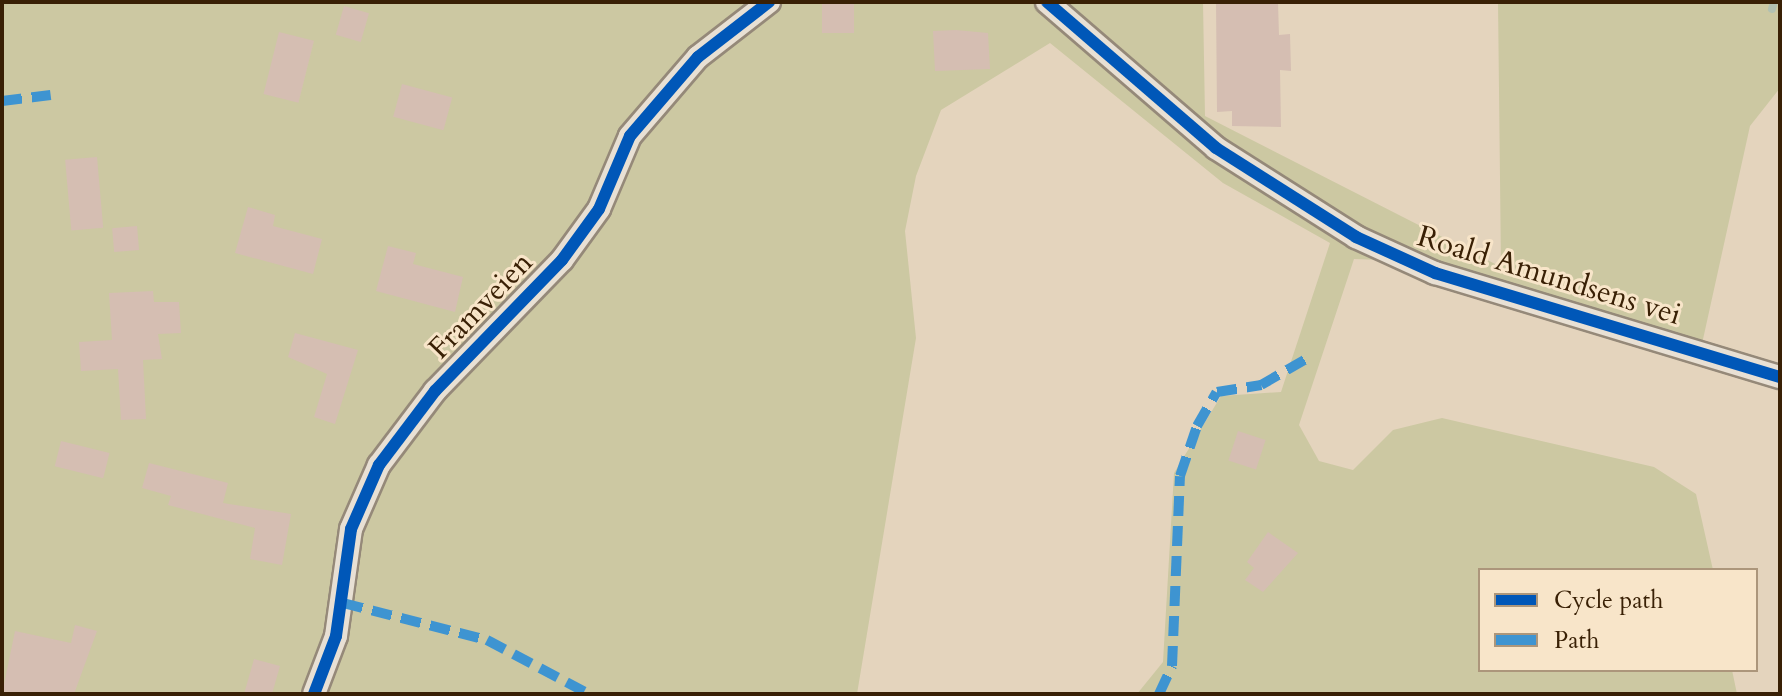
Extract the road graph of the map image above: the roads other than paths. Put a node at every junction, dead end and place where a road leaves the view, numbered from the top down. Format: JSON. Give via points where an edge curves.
{"nodes":[{"id":1,"x":769,"y":2,"type":"edge"},
{"id":2,"x":1047,"y":2,"type":"edge"},
{"id":3,"x":1780,"y":377,"type":"edge"},
{"id":4,"x":314,"y":694,"type":"edge"}],
"edges":[{"from":1,"to":4,"type":"street","name":"Framveien","via":[[698,57],[630,136],[599,209],[562,260],[435,391],[379,465],[351,529],[336,636]]},
{"from":2,"to":3,"type":"street","name":"Roald Amundsens vei","via":[[1216,148],[1356,237],[1435,273]]}]}
